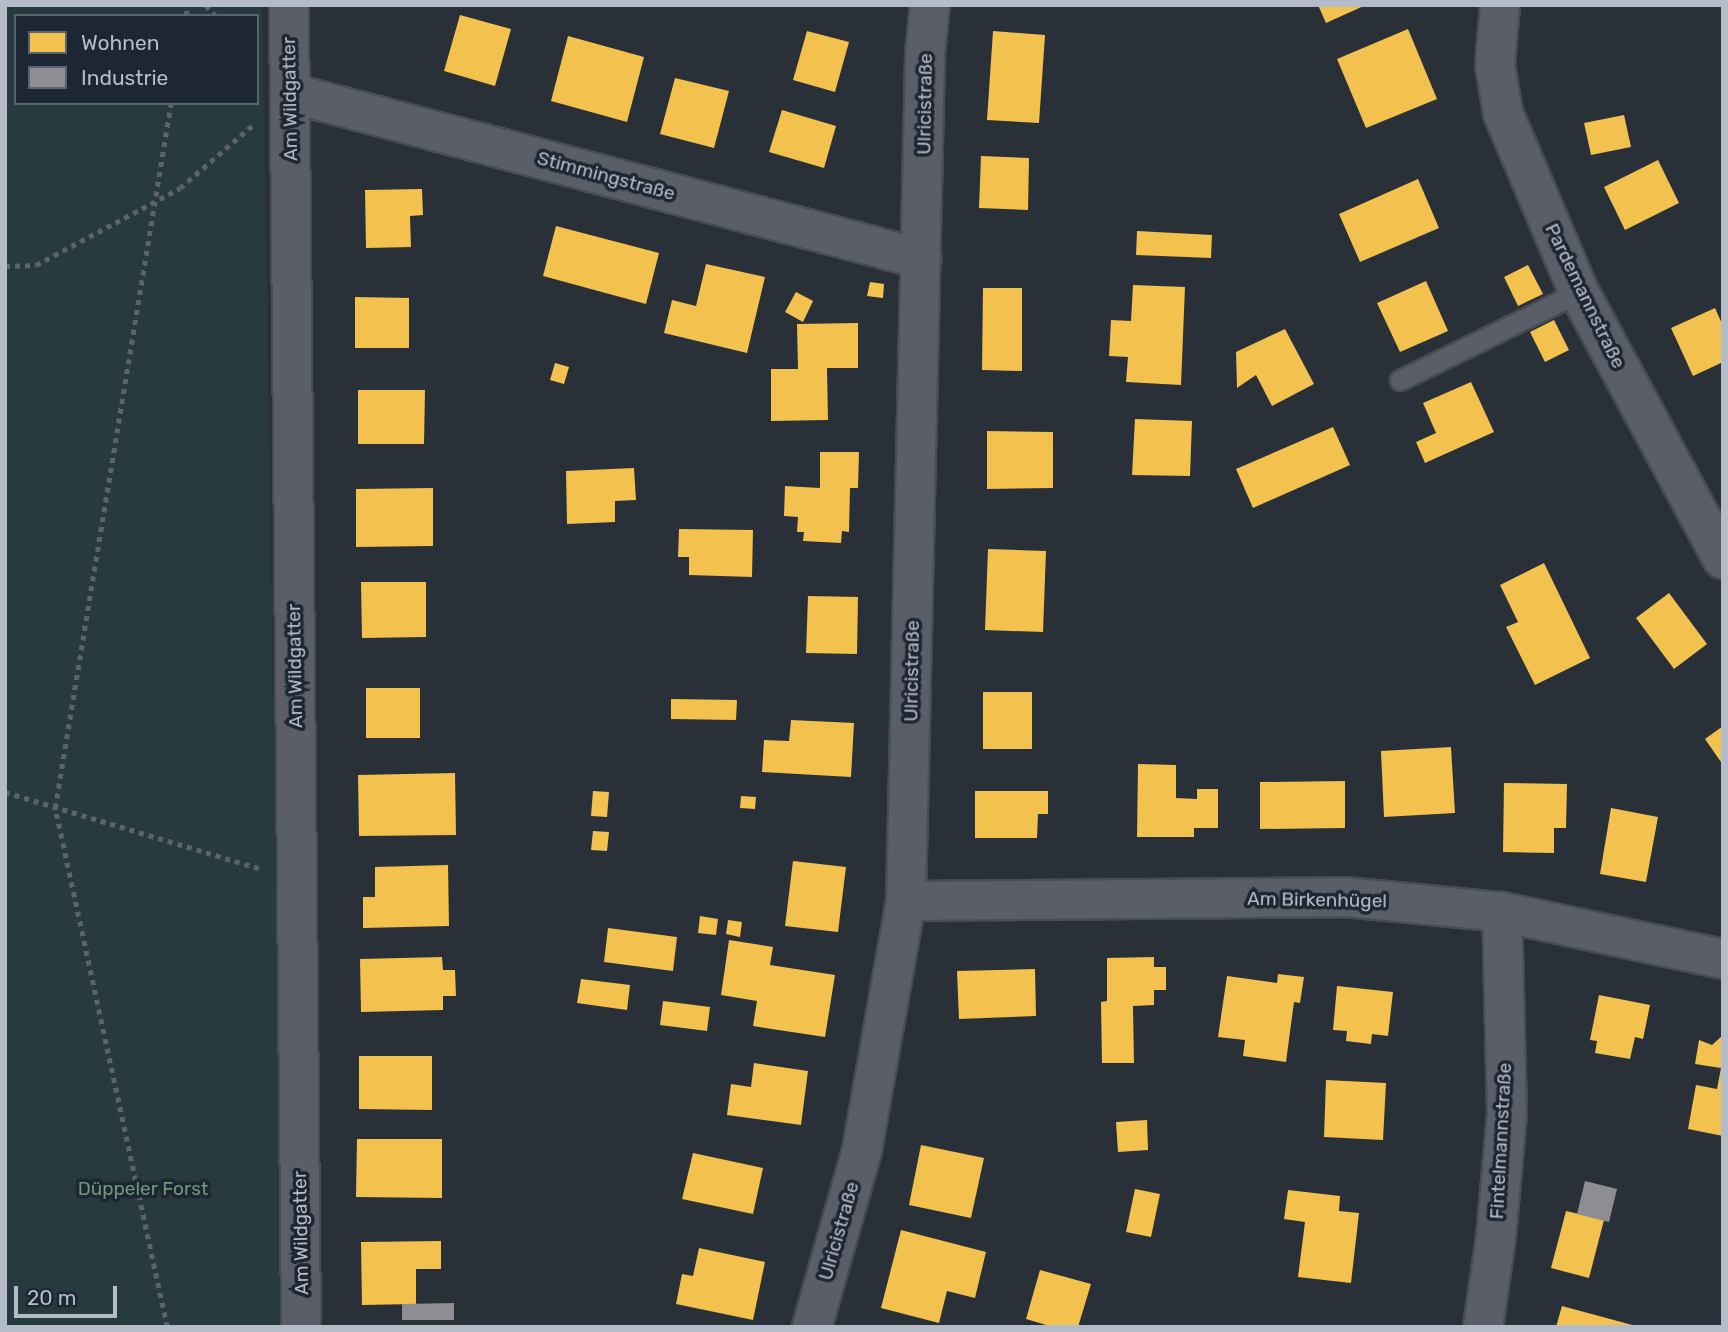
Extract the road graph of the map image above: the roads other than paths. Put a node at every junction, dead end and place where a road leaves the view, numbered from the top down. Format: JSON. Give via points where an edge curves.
{"nodes":[{"id":1,"x":289,"y":5,"type":"edge"},
{"id":2,"x":930,"y":5,"type":"edge"},
{"id":3,"x":1495,"y":9,"type":"edge"},
{"id":4,"x":290,"y":93,"type":"junction"},
{"id":5,"x":922,"y":259,"type":"junction"},
{"id":6,"x":1578,"y":292,"type":"junction"},
{"id":7,"x":1400,"y":380,"type":"dead end"},
{"id":8,"x":1723,"y":559,"type":"edge"},
{"id":9,"x":906,"y":901,"type":"junction"},
{"id":10,"x":1502,"y":912,"type":"junction"},
{"id":11,"x":1723,"y":959,"type":"edge"},
{"id":12,"x":301,"y":1327,"type":"edge"},
{"id":13,"x":812,"y":1327,"type":"edge"},
{"id":14,"x":1483,"y":1327,"type":"edge"}],
"edges":[{"from":1,"to":4,"type":"street","name":"Am Wildgatter"},
{"from":2,"to":5,"type":"street","name":"Ulricistraße"},
{"from":3,"to":6,"type":"street","name":"Pardemannstraße","via":[[1495,65],[1503,113]]},
{"from":4,"to":5,"type":"street","name":"Stimmingstraße"},
{"from":4,"to":12,"type":"street","name":"Am Wildgatter"},
{"from":5,"to":9,"type":"street","name":"Ulricistraße"},
{"from":6,"to":7,"type":"lane"},
{"from":6,"to":8,"type":"street","name":"Pardemannstraße"},
{"from":9,"to":10,"type":"street","name":"Am Birkenhügel","via":[[1345,897]]},
{"from":9,"to":13,"type":"street","name":"Ulricistraße","via":[[862,1150]]},
{"from":10,"to":11,"type":"street","name":"Am Birkenhügel"},
{"from":10,"to":14,"type":"street","name":"Fintelmannstraße","via":[[1507,1113]]}]}
